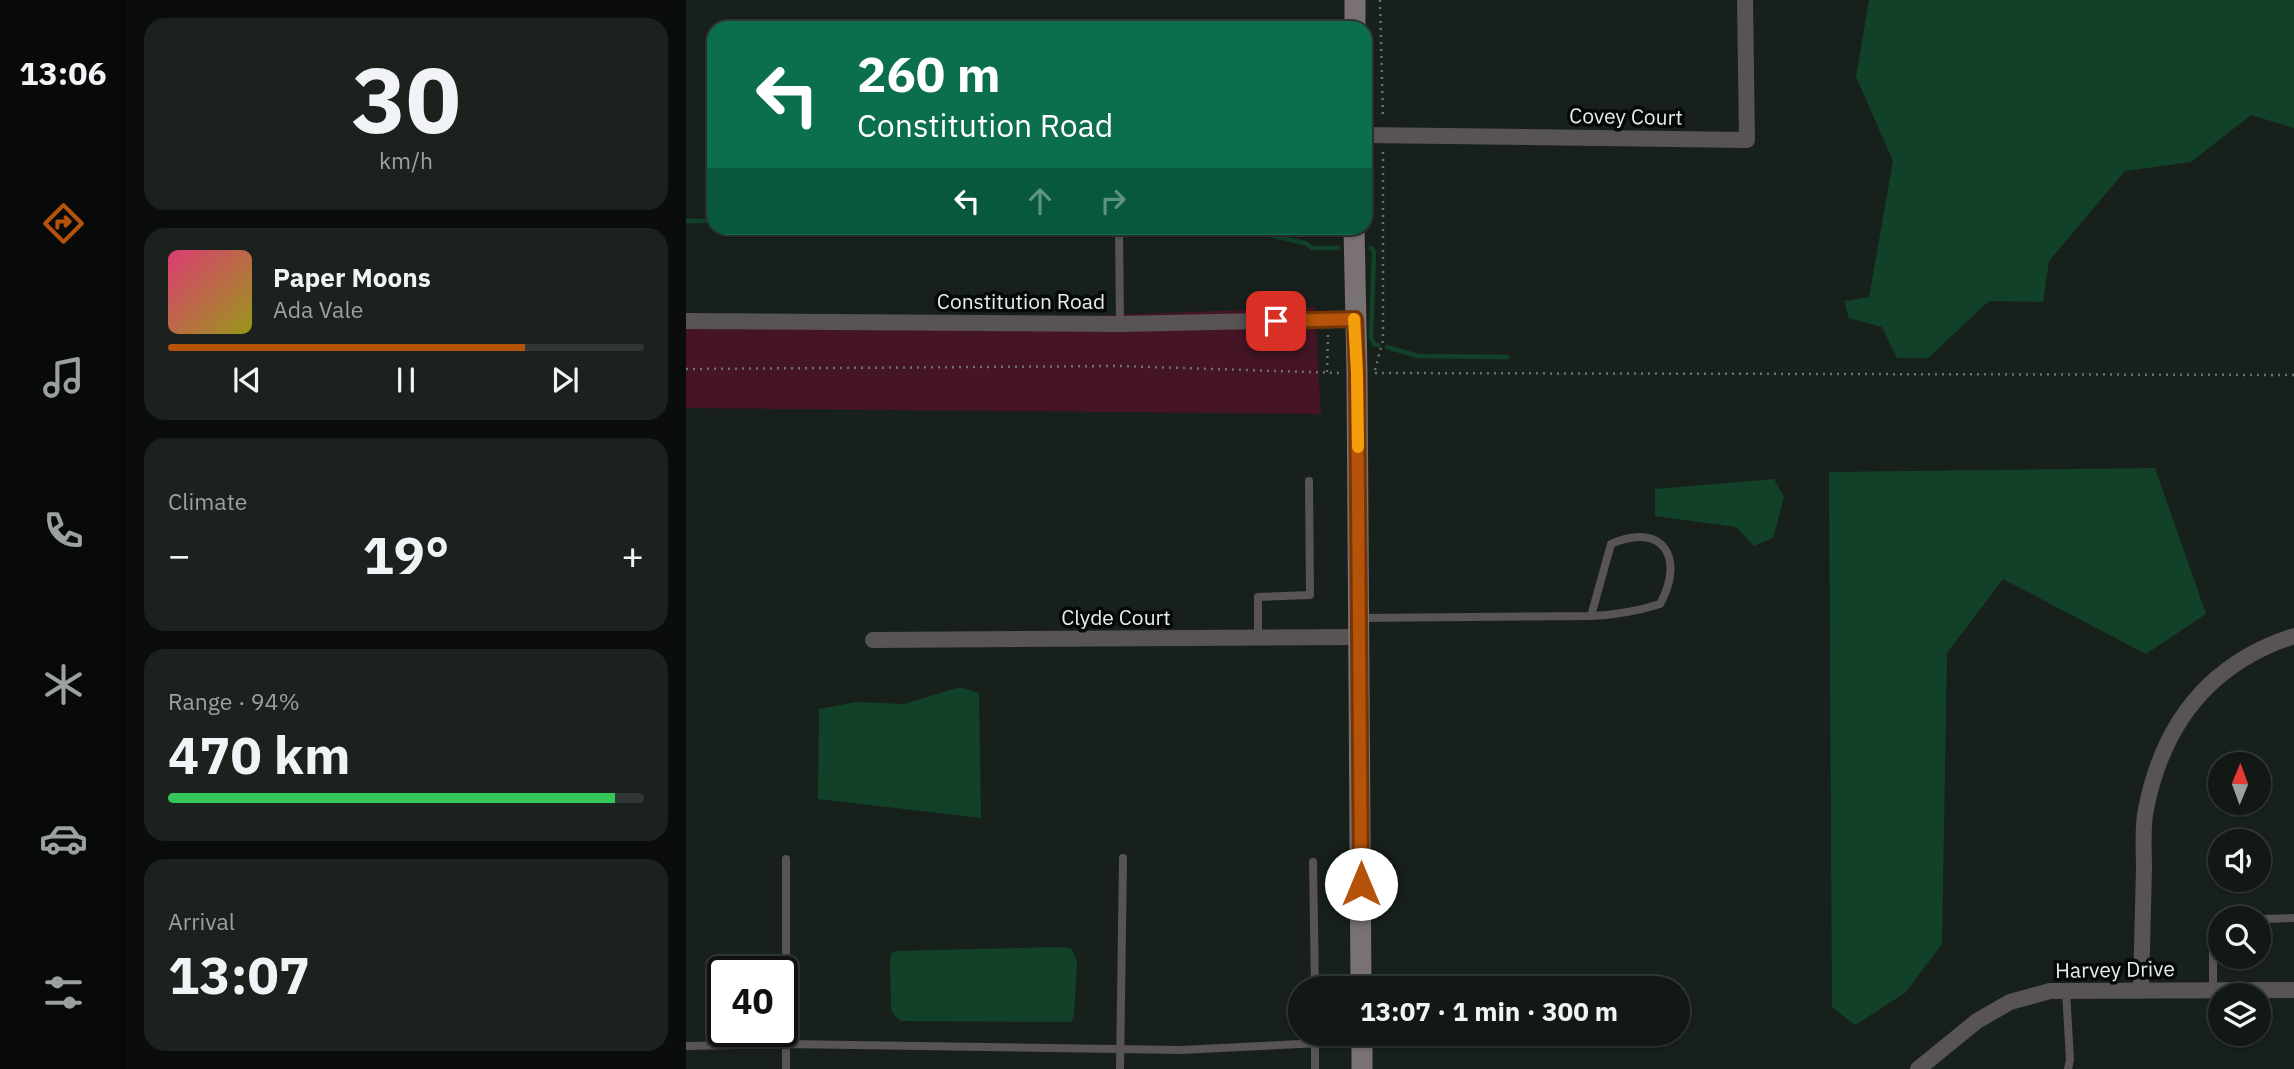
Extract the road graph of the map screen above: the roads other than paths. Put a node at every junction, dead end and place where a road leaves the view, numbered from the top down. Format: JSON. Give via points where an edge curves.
{"nodes":[{"id":1,"x":1355,"y":0,"type":"edge"},
{"id":2,"x":1745,"y":0,"type":"edge"},
{"id":3,"x":1355,"y":21,"type":"edge"},
{"id":4,"x":1372,"y":135,"type":"edge"},
{"id":5,"x":1119,"y":235,"type":"edge"},
{"id":6,"x":1354,"y":235,"type":"edge"},
{"id":7,"x":1355,"y":319,"type":"junction"},
{"id":8,"x":686,"y":321,"type":"edge"},
{"id":9,"x":1120,"y":324,"type":"junction"},
{"id":10,"x":1309,"y":481,"type":"dead end"},
{"id":11,"x":1591,"y":616,"type":"junction"},
{"id":12,"x":1359,"y":628,"type":"junction"},
{"id":13,"x":2294,"y":636,"type":"edge"},
{"id":14,"x":1258,"y":638,"type":"junction"},
{"id":15,"x":873,"y":640,"type":"dead end"},
{"id":16,"x":1123,"y":858,"type":"dead end"},
{"id":17,"x":786,"y":859,"type":"dead end"},
{"id":18,"x":1313,"y":862,"type":"dead end"},
{"id":19,"x":2294,"y":918,"type":"edge"},
{"id":20,"x":2271,"y":919,"type":"edge"},
{"id":21,"x":786,"y":956,"type":"edge"},
{"id":22,"x":1315,"y":976,"type":"edge"},
{"id":23,"x":1361,"y":976,"type":"edge"},
{"id":24,"x":2141,"y":990,"type":"junction"},
{"id":25,"x":2208,"y":990,"type":"edge"},
{"id":26,"x":2271,"y":990,"type":"edge"},
{"id":27,"x":2294,"y":990,"type":"edge"},
{"id":28,"x":2066,"y":991,"type":"junction"},
{"id":29,"x":1288,"y":1041,"type":"edge"},
{"id":30,"x":798,"y":1044,"type":"edge"},
{"id":31,"x":686,"y":1046,"type":"edge"},
{"id":32,"x":707,"y":1046,"type":"edge"},
{"id":33,"x":1315,"y":1046,"type":"edge"},
{"id":34,"x":1362,"y":1046,"type":"edge"},
{"id":35,"x":786,"y":1047,"type":"edge"},
{"id":36,"x":1121,"y":1050,"type":"junction"},
{"id":37,"x":786,"y":1069,"type":"edge"},
{"id":38,"x":1120,"y":1069,"type":"edge"},
{"id":39,"x":1315,"y":1069,"type":"edge"},
{"id":40,"x":1362,"y":1069,"type":"edge"},
{"id":41,"x":1918,"y":1069,"type":"edge"},
{"id":42,"x":2068,"y":1069,"type":"edge"}],
"edges":[{"from":1,"to":3,"type":"street"},
{"from":2,"to":4,"type":"street","name":"Covey Court","via":[[1747,140]]},
{"from":5,"to":9,"type":"lane"},
{"from":6,"to":7,"type":"street"},
{"from":7,"to":9,"type":"street","name":"Constitution Road"},
{"from":7,"to":12,"type":"street"},
{"from":8,"to":9,"type":"street","name":"Constitution Road"},
{"from":10,"to":14,"type":"lane","via":[[1310,595],[1258,597]]},
{"from":11,"to":11,"type":"lane","via":[[1660,604],[1670,587],[1672,566],[1666,549],[1656,539],[1628,537],[1611,544]]},
{"from":11,"to":12,"type":"lane"},
{"from":12,"to":14,"type":"street","name":"Clyde Court"},
{"from":12,"to":23,"type":"street"},
{"from":13,"to":24,"type":"street","via":[[2245,657],[2207,686],[2180,718],[2158,762],[2145,811]]},
{"from":14,"to":15,"type":"street","name":"Clyde Court"},
{"from":16,"to":36,"type":"lane"},
{"from":17,"to":21,"type":"lane"},
{"from":18,"to":22,"type":"lane"},
{"from":19,"to":20,"type":"lane"},
{"from":24,"to":25,"type":"street","name":"Harvey Drive"},
{"from":24,"to":28,"type":"street","name":"Harvey Drive"},
{"from":26,"to":27,"type":"street","name":"Harvey Drive"},
{"from":28,"to":41,"type":"street","name":"Harvey Drive","via":[[2010,1002],[1977,1021]]},
{"from":28,"to":42,"type":"lane"},
{"from":29,"to":36,"type":"lane"},
{"from":30,"to":36,"type":"lane"},
{"from":31,"to":32,"type":"lane"},
{"from":33,"to":39,"type":"lane"},
{"from":34,"to":40,"type":"street"},
{"from":35,"to":37,"type":"lane"},
{"from":36,"to":38,"type":"lane"}]}
